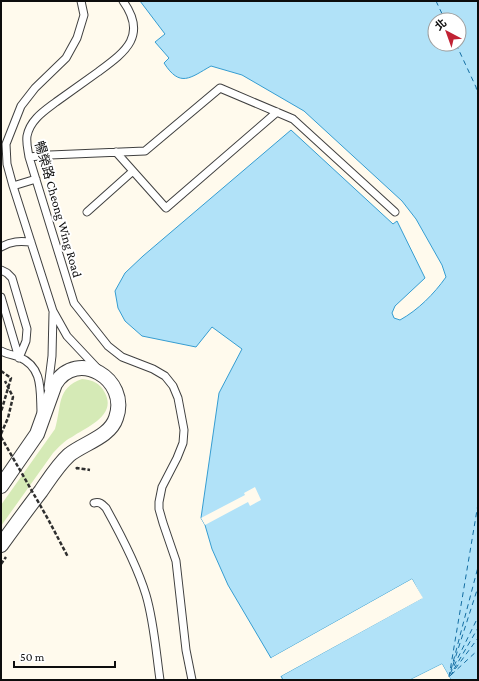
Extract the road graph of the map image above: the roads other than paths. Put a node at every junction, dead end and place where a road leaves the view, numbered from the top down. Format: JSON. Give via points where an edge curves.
{"nodes":[{"id":1,"x":81,"y":1,"type":"edge"},
{"id":2,"x":123,"y":1,"type":"edge"},
{"id":3,"x":277,"y":112,"type":"junction"},
{"id":4,"x":116,"y":152,"type":"junction"},
{"id":5,"x":30,"y":157,"type":"junction"},
{"id":6,"x":133,"y":171,"type":"junction"},
{"id":7,"x":36,"y":178,"type":"junction"},
{"id":8,"x":12,"y":186,"type":"junction"},
{"id":9,"x":87,"y":212,"type":"dead end"},
{"id":10,"x":395,"y":212,"type":"dead end"},
{"id":11,"x":31,"y":242,"type":"junction"},
{"id":12,"x":1,"y":247,"type":"edge"},
{"id":13,"x":1,"y":270,"type":"edge"},
{"id":14,"x":1,"y":297,"type":"edge"},
{"id":15,"x":53,"y":310,"type":"junction"},
{"id":16,"x":1,"y":351,"type":"edge"},
{"id":17,"x":19,"y":358,"type":"junction"},
{"id":18,"x":104,"y":375,"type":"junction"},
{"id":19,"x":43,"y":418,"type":"junction"},
{"id":20,"x":1,"y":486,"type":"edge"},
{"id":21,"x":94,"y":503,"type":"dead end"},
{"id":22,"x":1,"y":545,"type":"edge"},
{"id":23,"x":160,"y":680,"type":"edge"},
{"id":24,"x":192,"y":680,"type":"edge"}],
"edges":[{"from":1,"to":8,"type":"lane","via":[[84,15],[77,38],[66,58],[35,88],[13,124],[6,144]]},
{"from":2,"to":5,"type":"lane","name":"暢榮路 Cheong Wing Road","via":[[131,14],[134,26],[129,45],[116,58],[36,118],[26,142]]},
{"from":3,"to":4,"type":"lane","via":[[220,88],[145,151]]},
{"from":3,"to":6,"type":"lane","via":[[166,208]]},
{"from":3,"to":10,"type":"lane","via":[[292,119]]},
{"from":4,"to":5,"type":"lane"},
{"from":4,"to":6,"type":"lane"},
{"from":5,"to":7,"type":"lane","name":"暢榮路 Cheong Wing Road"},
{"from":6,"to":9,"type":"lane"},
{"from":7,"to":8,"type":"lane"},
{"from":7,"to":24,"type":"lane","name":"暢榮路 Cheong Wing Road","via":[[74,303],[114,351],[122,357],[159,372],[169,380],[178,398],[183,422],[183,443],[162,487],[159,509],[176,561]]},
{"from":8,"to":11,"type":"lane"},
{"from":11,"to":12,"type":"lane","via":[[19,241]]},
{"from":11,"to":15,"type":"lane"},
{"from":13,"to":17,"type":"lane","via":[[12,278],[28,329]]},
{"from":14,"to":17,"type":"lane"},
{"from":15,"to":18,"type":"lane","via":[[67,336]]},
{"from":15,"to":19,"type":"lane","via":[[52,356]]},
{"from":16,"to":17,"type":"lane"},
{"from":17,"to":19,"type":"lane","via":[[36,370],[40,382]]},
{"from":18,"to":19,"type":"street","via":[[89,369],[76,369],[63,375],[55,384]]},
{"from":18,"to":22,"type":"street","via":[[114,386],[117,394],[119,403],[116,420],[107,431],[77,449],[62,462]]},
{"from":19,"to":20,"type":"street","via":[[31,445]]},
{"from":21,"to":23,"type":"lane","via":[[102,504],[106,508],[146,594]]}]}
